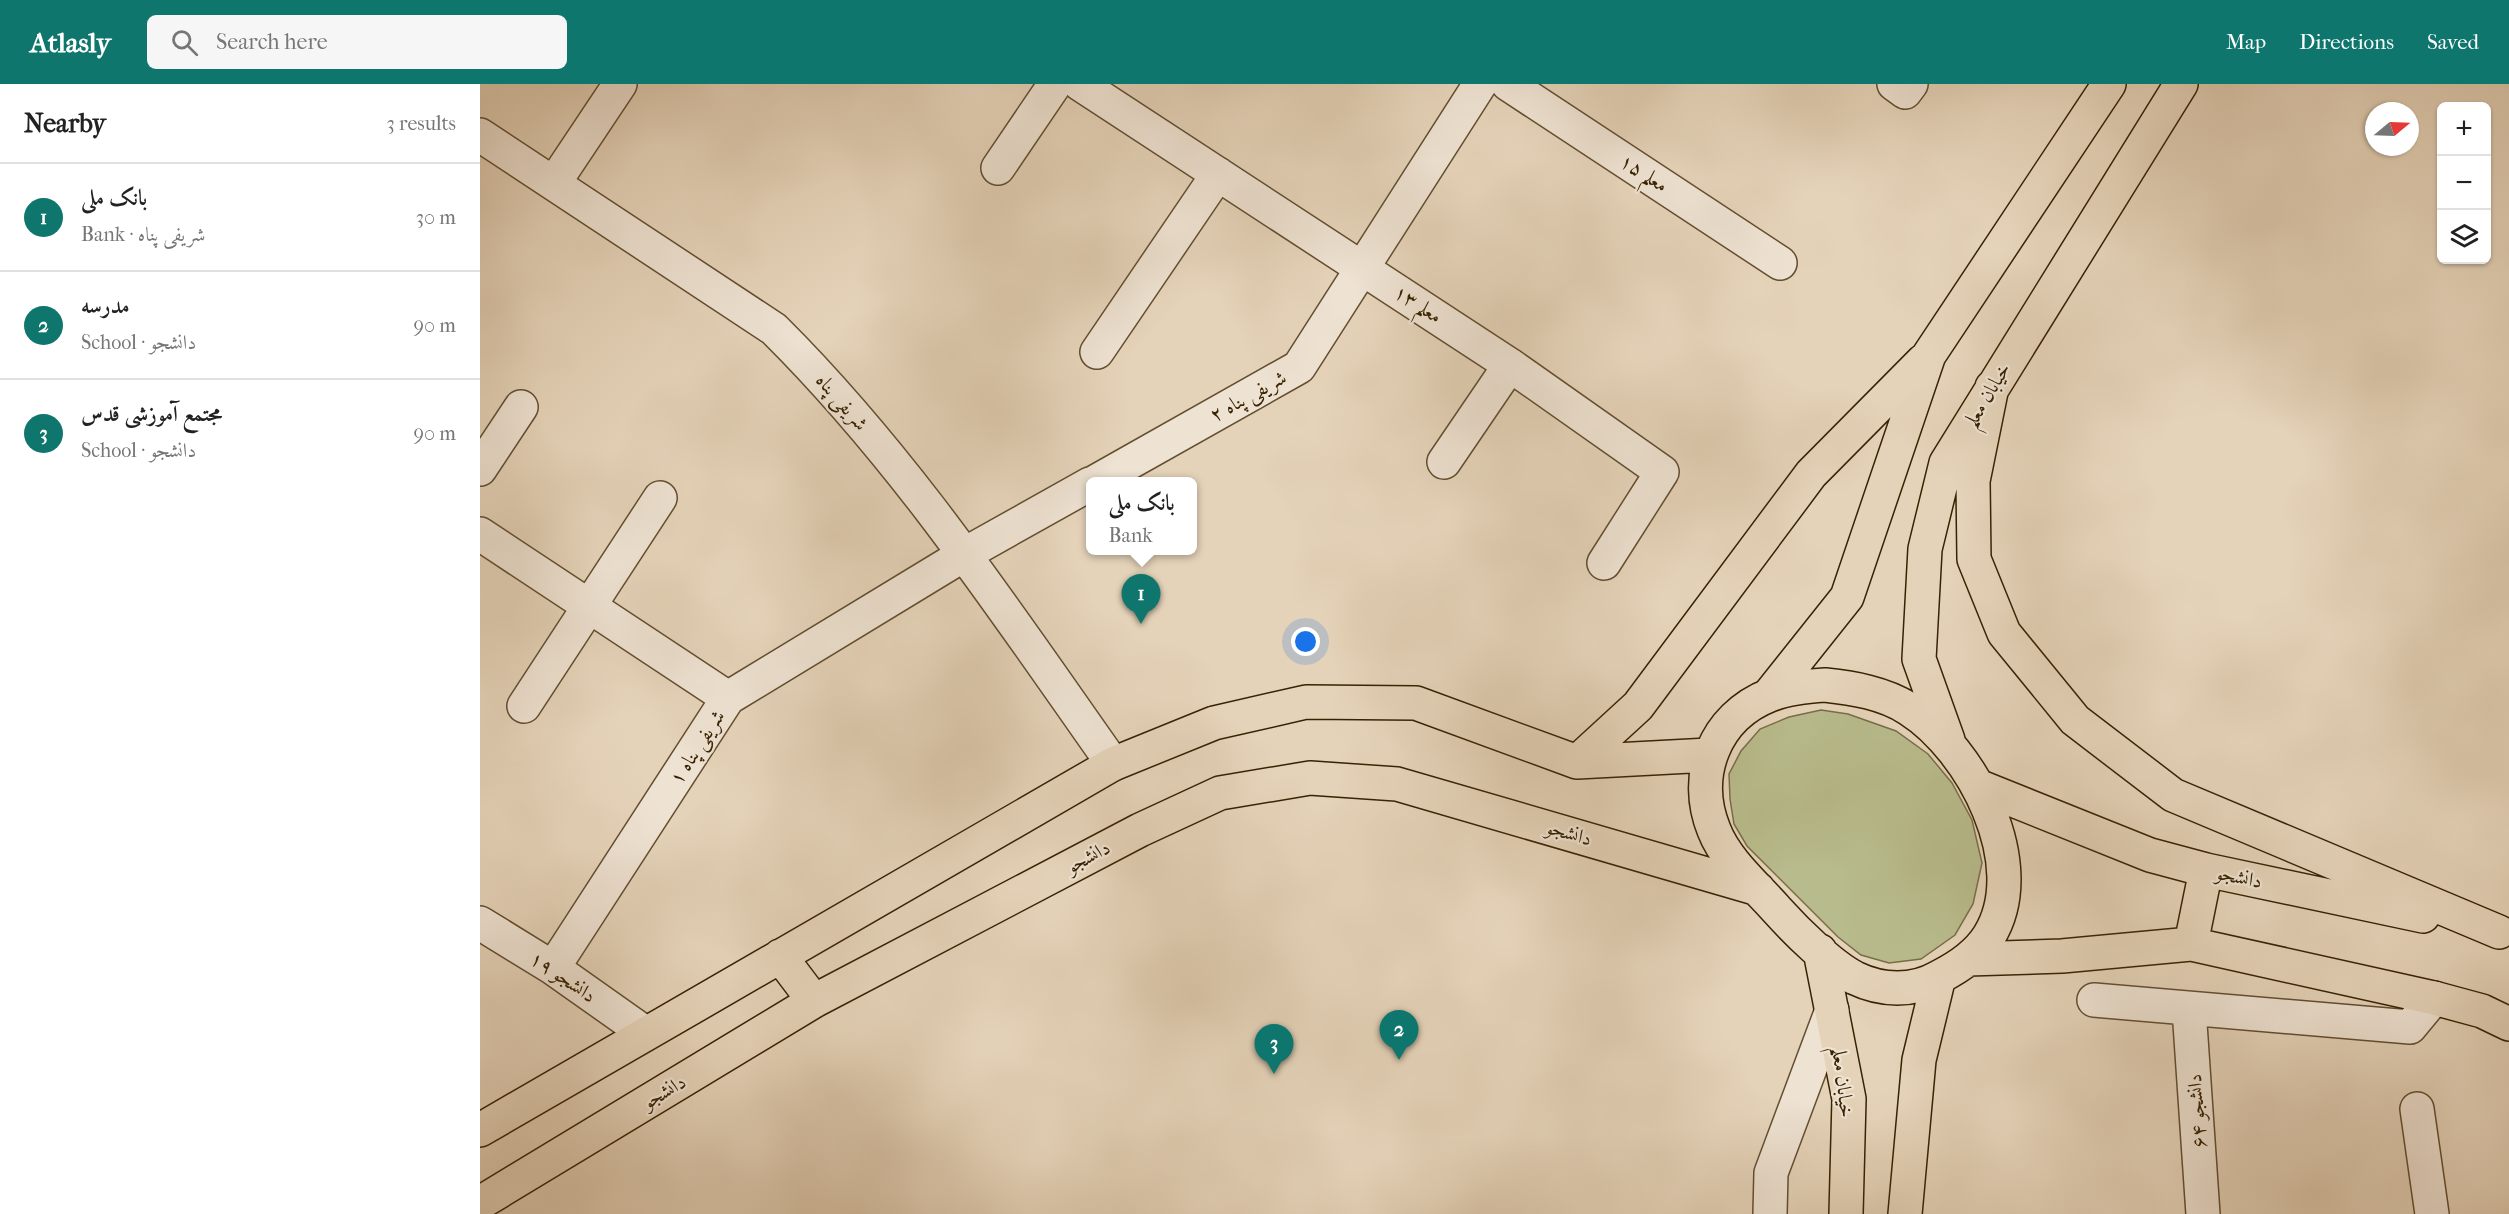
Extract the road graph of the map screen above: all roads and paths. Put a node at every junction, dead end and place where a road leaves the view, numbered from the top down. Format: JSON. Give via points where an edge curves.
{"nodes":[{"id":1,"x":620,"y":84,"type":"edge"},
{"id":2,"x":1055,"y":84,"type":"edge"},
{"id":3,"x":1080,"y":84,"type":"edge"},
{"id":4,"x":1480,"y":84,"type":"edge"},
{"id":5,"x":1508,"y":84,"type":"edge"},
{"id":6,"x":2109,"y":84,"type":"edge"},
{"id":7,"x":2181,"y":84,"type":"edge"},
{"id":8,"x":480,"y":135,"type":"edge"},
{"id":9,"x":998,"y":168,"type":"dead end"},
{"id":10,"x":1218,"y":174,"type":"junction"},
{"id":11,"x":554,"y":183,"type":"junction"},
{"id":12,"x":1780,"y":263,"type":"dead end"},
{"id":13,"x":1363,"y":268,"type":"junction"},
{"id":14,"x":1097,"y":352,"type":"dead end"},
{"id":15,"x":1929,"y":356,"type":"junction"},
{"id":16,"x":1510,"y":365,"type":"junction"},
{"id":17,"x":1992,"y":387,"type":"junction"},
{"id":18,"x":521,"y":407,"type":"dead end"},
{"id":19,"x":1444,"y":462,"type":"dead end"},
{"id":20,"x":480,"y":469,"type":"edge"},
{"id":21,"x":1104,"y":477,"type":"edge"},
{"id":22,"x":1086,"y":486,"type":"edge"},
{"id":23,"x":660,"y":498,"type":"dead end"},
{"id":24,"x":480,"y":534,"type":"edge"},
{"id":25,"x":965,"y":554,"type":"junction"},
{"id":26,"x":1604,"y":563,"type":"dead end"},
{"id":27,"x":589,"y":606,"type":"junction"},
{"id":28,"x":1769,"y":695,"type":"junction"},
{"id":29,"x":728,"y":698,"type":"junction"},
{"id":30,"x":524,"y":706,"type":"dead end"},
{"id":31,"x":1948,"y":742,"type":"junction"},
{"id":32,"x":1709,"y":755,"type":"junction"},
{"id":33,"x":1577,"y":762,"type":"junction"},
{"id":34,"x":1113,"y":764,"type":"junction"},
{"id":35,"x":1978,"y":786,"type":"junction"},
{"id":36,"x":2206,"y":870,"type":"junction"},
{"id":37,"x":1758,"y":889,"type":"junction"},
{"id":38,"x":480,"y":923,"type":"edge"},
{"id":39,"x":2504,"y":934,"type":"edge"},
{"id":40,"x":2191,"y":944,"type":"junction"},
{"id":41,"x":1820,"y":951,"type":"junction"},
{"id":42,"x":780,"y":956,"type":"junction"},
{"id":43,"x":1968,"y":959,"type":"junction"},
{"id":44,"x":553,"y":968,"type":"junction"},
{"id":45,"x":1939,"y":978,"type":"junction"},
{"id":46,"x":2434,"y":998,"type":"junction"},
{"id":47,"x":2094,"y":1000,"type":"dead end"},
{"id":48,"x":814,"y":1001,"type":"junction"},
{"id":49,"x":2189,"y":1008,"type":"junction"},
{"id":50,"x":1832,"y":1010,"type":"junction"},
{"id":51,"x":2509,"y":1024,"type":"edge"},
{"id":52,"x":645,"y":1033,"type":"junction"},
{"id":53,"x":2417,"y":1108,"type":"dead end"},
{"id":54,"x":480,"y":1130,"type":"edge"},
{"id":55,"x":480,"y":1203,"type":"edge"},
{"id":56,"x":1770,"y":1214,"type":"edge"},
{"id":57,"x":1846,"y":1214,"type":"edge"},
{"id":58,"x":1905,"y":1214,"type":"edge"},
{"id":59,"x":2203,"y":1214,"type":"edge"},
{"id":60,"x":2432,"y":1214,"type":"edge"}],
"edges":[{"from":1,"to":11,"type":"street"},
{"from":2,"to":9,"type":"street"},
{"from":3,"to":10,"type":"street","name":"معلم ۱۳"},
{"from":4,"to":13,"type":"street","name":"شریفی پناه ۲"},
{"from":5,"to":12,"type":"street","name":"معلم ۱۵"},
{"from":6,"to":15,"type":"main road"},
{"from":7,"to":17,"type":"main road","name":"خیابان معلم"},
{"from":8,"to":11,"type":"street","name":"شریفی پناه"},
{"from":10,"to":13,"type":"street","name":"معلم ۱۳"},
{"from":10,"to":14,"type":"street"},
{"from":11,"to":25,"type":"street","name":"شریفی پناه","via":[[774,329],[876,441]]},
{"from":13,"to":16,"type":"street","name":"معلم ۱۳"},
{"from":13,"to":21,"type":"street","name":"شریفی پناه ۲","via":[[1299,367]]},
{"from":15,"to":28,"type":"main road","via":[[1847,597]]},
{"from":15,"to":33,"type":"main road","via":[[1811,474],[1638,706]]},
{"from":16,"to":19,"type":"street"},
{"from":16,"to":26,"type":"street","name":"معلم ۱۳","via":[[1662,472]]},
{"from":17,"to":31,"type":"main road","name":"خیابان معلم","via":[[1946,463],[1925,549],[1919,660]]},
{"from":17,"to":39,"type":"main road","via":[[1973,481],[1974,559],[2004,633],[2074,720],[2173,795]]},
{"from":18,"to":20,"type":"street"},
{"from":22,"to":25,"type":"street"},
{"from":23,"to":27,"type":"street"},
{"from":24,"to":27,"type":"street"},
{"from":25,"to":29,"type":"street","name":"شریفی پناه ۱"},
{"from":25,"to":34,"type":"street","name":"شریفی پناه"},
{"from":27,"to":29,"type":"street"},
{"from":27,"to":30,"type":"street"},
{"from":28,"to":31,"type":"main road","via":[[1825,685],[1867,691],[1908,708]]},
{"from":28,"to":32,"type":"main road","via":[[1732,721]]},
{"from":29,"to":44,"type":"street","name":"شریفی پناه ۱"},
{"from":31,"to":35,"type":"main road"},
{"from":32,"to":33,"type":"main road"},
{"from":32,"to":37,"type":"main road","via":[[1706,804],[1714,831]]},
{"from":33,"to":34,"type":"main road","via":[[1416,703],[1306,702],[1214,723]]},
{"from":34,"to":42,"type":"main road"},
{"from":35,"to":36,"type":"main road","name":"دانشجو","via":[[2150,855]]},
{"from":35,"to":43,"type":"main road","via":[[1994,823],[2003,873],[2003,899],[1989,936]]},
{"from":36,"to":39,"type":"main road","name":"دانشجو"},
{"from":36,"to":40,"type":"main road"},
{"from":37,"to":41,"type":"main road"},
{"from":37,"to":48,"type":"main road","name":"دانشجو","via":[[1397,784],[1310,778],[1220,793],[1140,830]]},
{"from":38,"to":44,"type":"street","name":"دانشجو ۱۹"},
{"from":40,"to":43,"type":"main road","via":[[2062,956]]},
{"from":40,"to":46,"type":"main road"},
{"from":41,"to":45,"type":"main road","via":[[1853,977],[1878,986],[1923,986]]},
{"from":41,"to":50,"type":"main road","name":"خیابان معلم"},
{"from":42,"to":48,"type":"main road"},
{"from":42,"to":52,"type":"main road"},
{"from":43,"to":45,"type":"main road"},
{"from":44,"to":52,"type":"street","name":"دانشجو ۱۹"},
{"from":45,"to":58,"type":"main road","via":[[1919,1060]]},
{"from":46,"to":49,"type":"street","via":[[2410,1027]]},
{"from":46,"to":51,"type":"main road","via":[[2482,1011]]},
{"from":47,"to":49,"type":"street"},
{"from":48,"to":55,"type":"main road","name":"دانشجو"},
{"from":49,"to":59,"type":"street","name":"دانشجو ۶۴"},
{"from":50,"to":56,"type":"street","via":[[1771,1173]]},
{"from":50,"to":57,"type":"main road","name":"خیابان معلم","via":[[1849,1099]]},
{"from":52,"to":54,"type":"main road"},
{"from":53,"to":60,"type":"street"}]}
